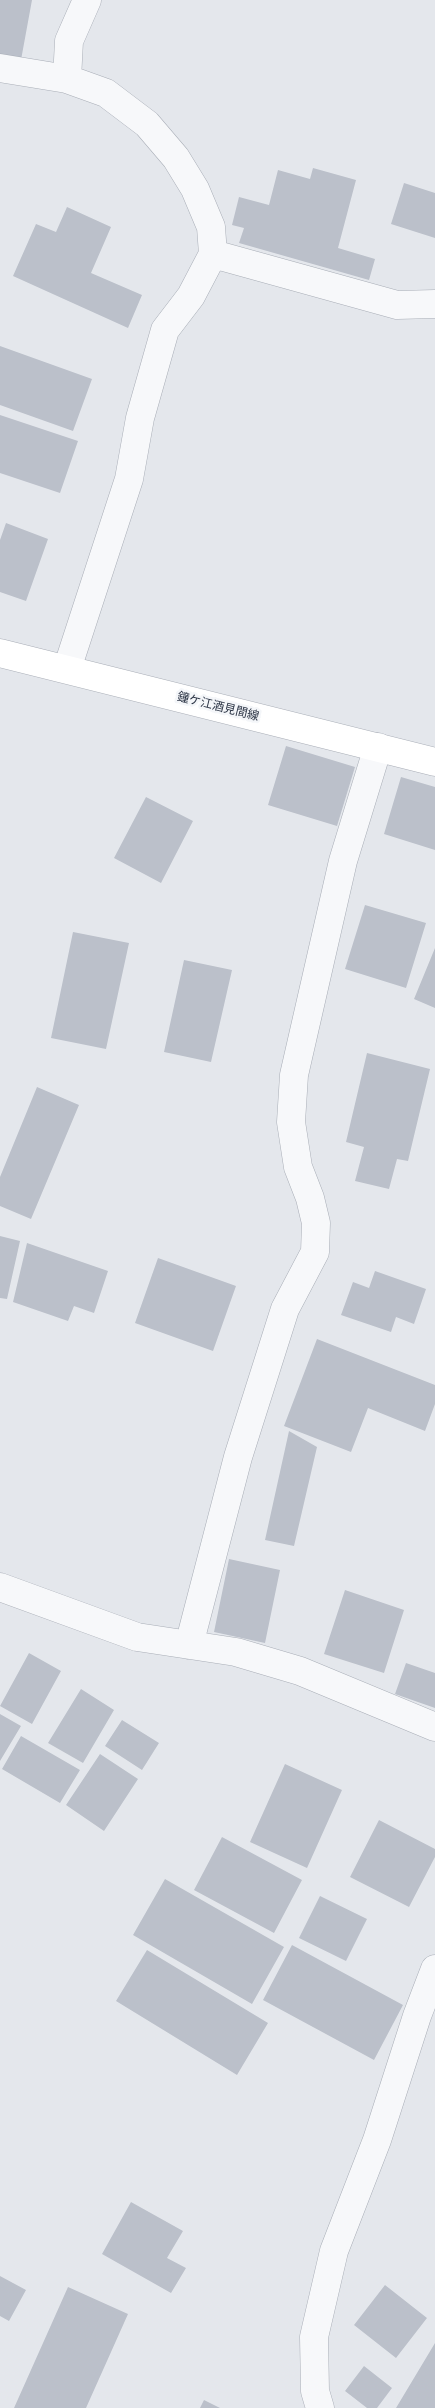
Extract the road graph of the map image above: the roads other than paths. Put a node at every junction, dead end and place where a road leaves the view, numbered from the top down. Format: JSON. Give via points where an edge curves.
{"nodes":[{"id":1,"x":87,"y":0,"type":"edge"},
{"id":2,"x":0,"y":68,"type":"edge"},
{"id":3,"x":67,"y":79,"type":"junction"},
{"id":4,"x":213,"y":254,"type":"junction"},
{"id":5,"x":435,"y":304,"type":"edge"},
{"id":6,"x":0,"y":653,"type":"edge"},
{"id":7,"x":67,"y":670,"type":"junction"},
{"id":8,"x":378,"y":747,"type":"junction"},
{"id":9,"x":435,"y":762,"type":"edge"},
{"id":10,"x":0,"y":1587,"type":"edge"},
{"id":11,"x":189,"y":1645,"type":"junction"},
{"id":12,"x":435,"y":1727,"type":"edge"},
{"id":13,"x":435,"y":1969,"type":"edge"},
{"id":14,"x":320,"y":2408,"type":"edge"}],
"edges":[{"from":1,"to":3,"type":"street","via":[[69,41]]},
{"from":2,"to":3,"type":"street"},
{"from":3,"to":4,"type":"street","via":[[106,93],[147,124],[176,158],[195,189],[211,226]]},
{"from":4,"to":5,"type":"street","via":[[397,306]]},
{"from":4,"to":7,"type":"street","via":[[191,296],[165,330],[140,418],[129,479]]},
{"from":6,"to":7,"type":"main road","name":"鐘ケ江酒見間線"},
{"from":7,"to":8,"type":"main road","name":"鐘ケ江酒見間線"},
{"from":8,"to":9,"type":"main road","name":"鐘ケ江酒見間線"},
{"from":8,"to":11,"type":"street","via":[[343,861],[294,1075],[291,1122],[298,1167],[316,1223],[315,1252],[285,1309],[238,1456]]},
{"from":10,"to":11,"type":"street","via":[[136,1637]]},
{"from":11,"to":12,"type":"street","via":[[236,1652],[300,1671]]},
{"from":13,"to":14,"type":"street","via":[[377,2140],[334,2251],[314,2337],[315,2391]]}]}
